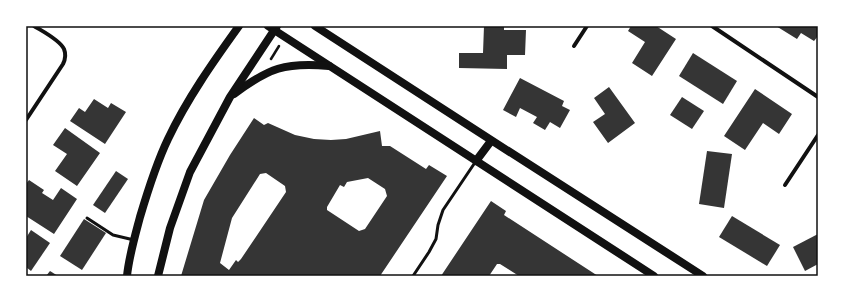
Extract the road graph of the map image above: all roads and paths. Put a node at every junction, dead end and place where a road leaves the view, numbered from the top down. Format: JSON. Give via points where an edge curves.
{"nodes":[{"id":1,"x":34,"y":26,"type":"edge"},
{"id":2,"x":239,"y":26,"type":"edge"},
{"id":3,"x":315,"y":26,"type":"edge"},
{"id":4,"x":321,"y":26,"type":"edge"},
{"id":5,"x":587,"y":26,"type":"edge"},
{"id":6,"x":712,"y":26,"type":"edge"},
{"id":7,"x":273,"y":27,"type":"edge"},
{"id":8,"x":326,"y":33,"type":"junction"},
{"id":9,"x":279,"y":46,"type":"dead end"},
{"id":10,"x":574,"y":46,"type":"dead end"},
{"id":11,"x":270,"y":60,"type":"dead end"},
{"id":12,"x":332,"y":66,"type":"junction"},
{"id":13,"x":230,"y":97,"type":"junction"},
{"id":14,"x":818,"y":97,"type":"edge"},
{"id":15,"x":26,"y":120,"type":"edge"},
{"id":16,"x":818,"y":136,"type":"edge"},
{"id":17,"x":491,"y":141,"type":"junction"},
{"id":18,"x":476,"y":161,"type":"junction"},
{"id":19,"x":785,"y":185,"type":"dead end"},
{"id":20,"x":87,"y":218,"type":"dead end"},
{"id":21,"x":134,"y":240,"type":"junction"},
{"id":22,"x":127,"y":276,"type":"edge"},
{"id":23,"x":158,"y":276,"type":"edge"},
{"id":24,"x":413,"y":276,"type":"edge"},
{"id":25,"x":654,"y":276,"type":"edge"},
{"id":26,"x":702,"y":276,"type":"edge"}],
"edges":[{"from":1,"to":15,"type":"street","via":[[59,42],[64,49],[65,57]]},
{"from":2,"to":21,"type":"main road","via":[[189,100],[168,139],[154,172]]},
{"from":3,"to":8,"type":"main road"},
{"from":4,"to":8,"type":"main road"},
{"from":5,"to":10,"type":"street"},
{"from":6,"to":14,"type":"street"},
{"from":7,"to":12,"type":"main road"},
{"from":7,"to":13,"type":"main road"},
{"from":8,"to":17,"type":"main road"},
{"from":9,"to":11,"type":"path"},
{"from":12,"to":13,"type":"main road","via":[[313,64],[274,69],[251,81]]},
{"from":12,"to":18,"type":"main road"},
{"from":13,"to":23,"type":"main road","via":[[190,172],[170,228]]},
{"from":16,"to":19,"type":"street"},
{"from":17,"to":18,"type":"main road"},
{"from":17,"to":26,"type":"main road"},
{"from":18,"to":24,"type":"lane","via":[[443,210],[436,239]]},
{"from":18,"to":25,"type":"main road"},
{"from":20,"to":21,"type":"lane","via":[[113,235]]},
{"from":21,"to":22,"type":"main road"}]}
